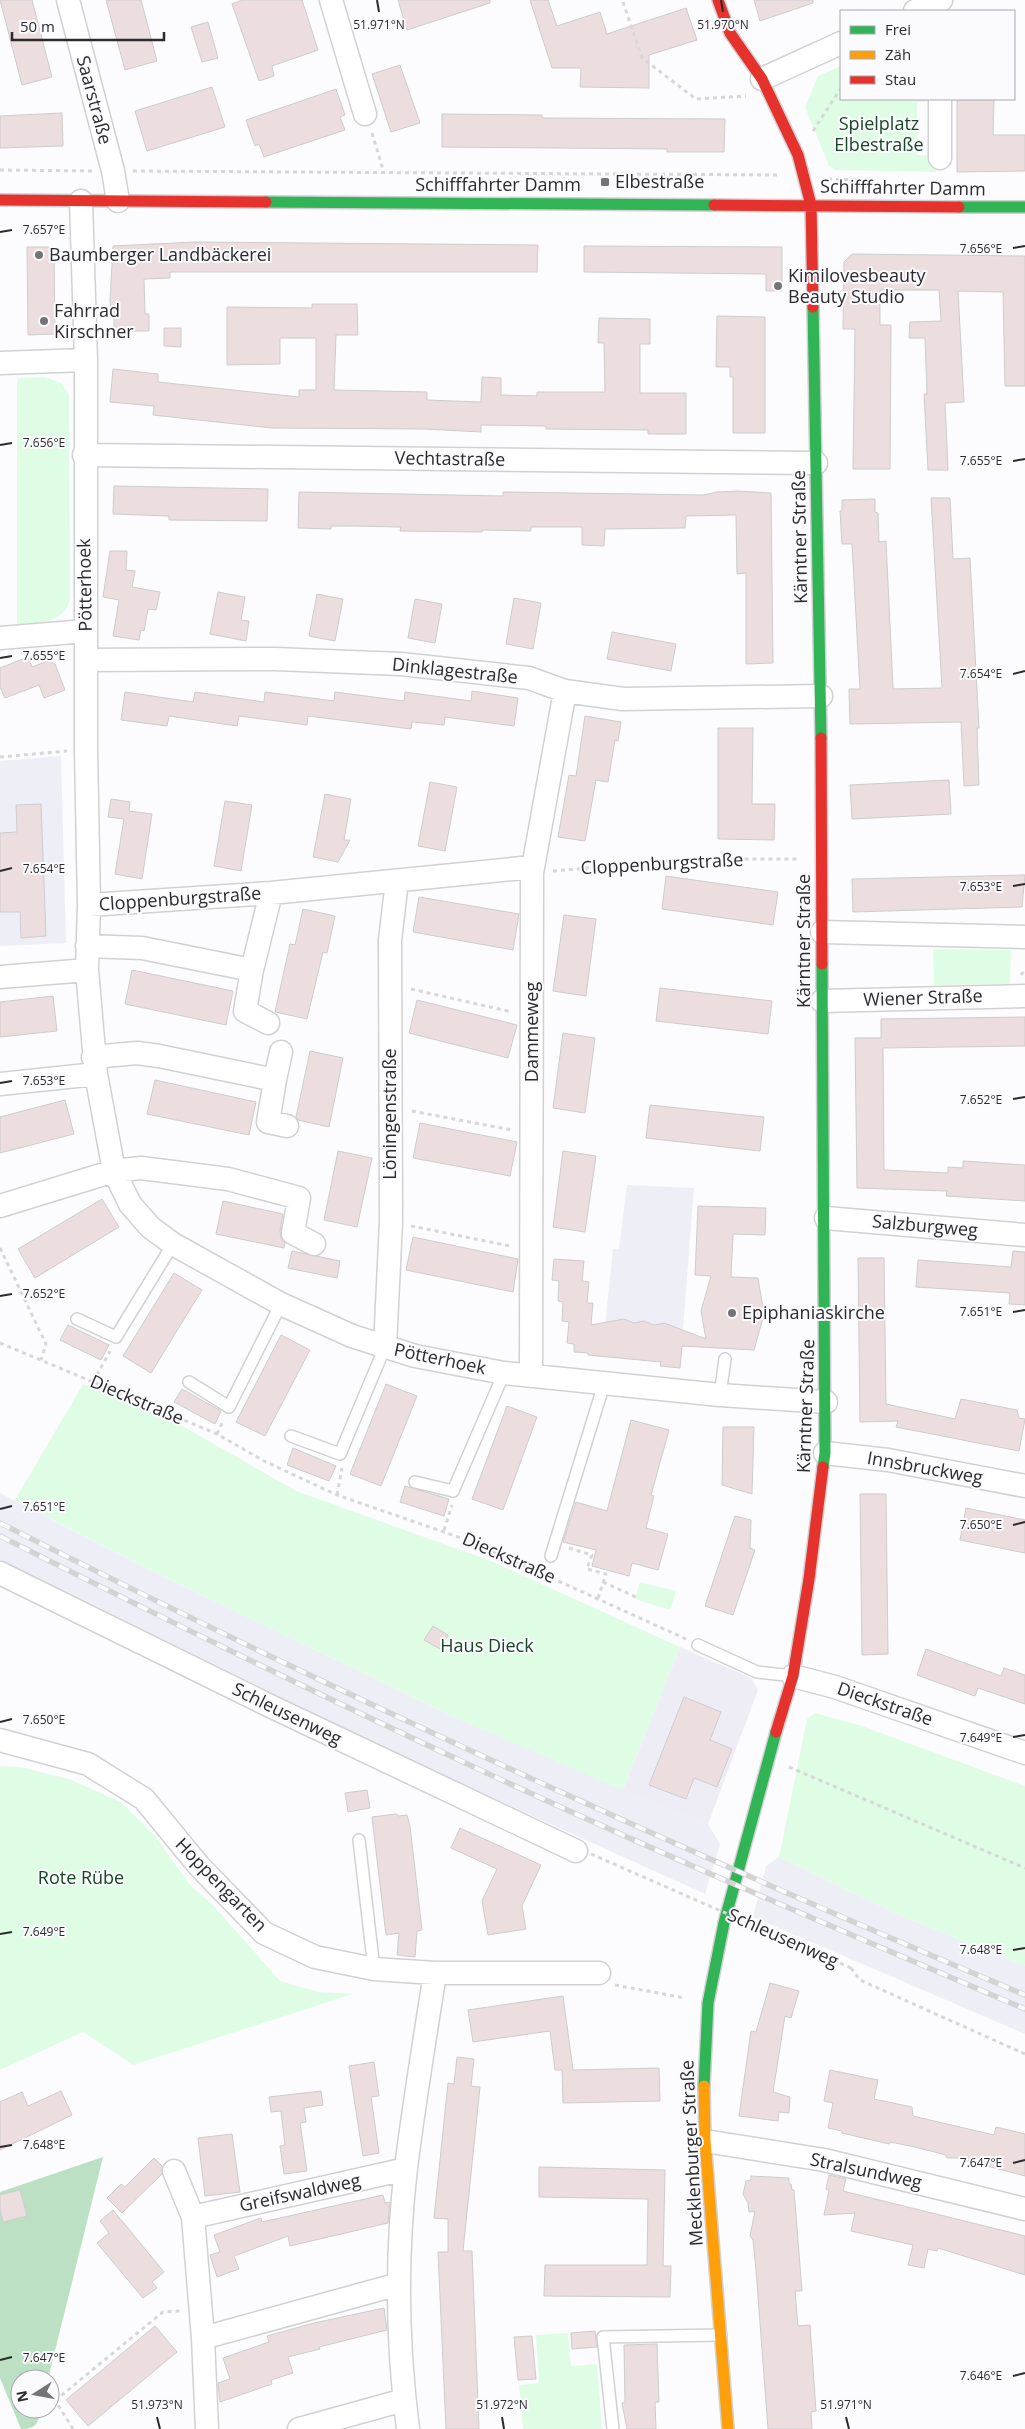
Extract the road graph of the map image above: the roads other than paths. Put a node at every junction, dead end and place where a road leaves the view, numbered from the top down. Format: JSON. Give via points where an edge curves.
{"nodes":[{"id":1,"x":68,"y":0,"type":"edge"},
{"id":2,"x":331,"y":0,"type":"edge"},
{"id":3,"x":718,"y":0,"type":"edge"},
{"id":4,"x":938,"y":4,"type":"edge"},
{"id":5,"x":918,"y":10,"type":"edge"},
{"id":6,"x":840,"y":44,"type":"edge"},
{"id":7,"x":766,"y":87,"type":"junction"},
{"id":8,"x":940,"y":100,"type":"edge"},
{"id":9,"x":365,"y":114,"type":"road end"},
{"id":10,"x":940,"y":158,"type":"dead end"},
{"id":11,"x":0,"y":200,"type":"edge"},
{"id":12,"x":81,"y":200,"type":"junction"},
{"id":13,"x":118,"y":200,"type":"junction"},
{"id":14,"x":811,"y":205,"type":"junction"},
{"id":15,"x":1025,"y":207,"type":"edge"},
{"id":16,"x":86,"y":360,"type":"junction"},
{"id":17,"x":0,"y":363,"type":"edge"},
{"id":18,"x":84,"y":455,"type":"junction"},
{"id":19,"x":816,"y":463,"type":"junction"},
{"id":20,"x":86,"y":631,"type":"junction"},
{"id":21,"x":0,"y":638,"type":"edge"},
{"id":22,"x":86,"y":660,"type":"junction"},
{"id":23,"x":565,"y":691,"type":"junction"},
{"id":24,"x":821,"y":696,"type":"junction"},
{"id":25,"x":532,"y":870,"type":"junction"},
{"id":26,"x":397,"y":881,"type":"junction"},
{"id":27,"x":271,"y":893,"type":"junction"},
{"id":28,"x":89,"y":905,"type":"junction"},
{"id":29,"x":822,"y":932,"type":"junction"},
{"id":30,"x":1025,"y":937,"type":"edge"},
{"id":31,"x":87,"y":946,"type":"junction"},
{"id":32,"x":87,"y":970,"type":"junction"},
{"id":33,"x":252,"y":970,"type":"junction"},
{"id":34,"x":0,"y":977,"type":"edge"},
{"id":35,"x":1025,"y":996,"type":"edge"},
{"id":36,"x":822,"y":1001,"type":"junction"},
{"id":37,"x":268,"y":1023,"type":"dead end"},
{"id":38,"x":281,"y":1052,"type":"dead end"},
{"id":39,"x":94,"y":1066,"type":"junction"},
{"id":40,"x":275,"y":1080,"type":"junction"},
{"id":41,"x":0,"y":1084,"type":"edge"},
{"id":42,"x":286,"y":1126,"type":"dead end"},
{"id":43,"x":114,"y":1171,"type":"junction"},
{"id":44,"x":0,"y":1206,"type":"edge"},
{"id":45,"x":826,"y":1218,"type":"junction"},
{"id":46,"x":1025,"y":1235,"type":"edge"},
{"id":47,"x":173,"y":1244,"type":"junction"},
{"id":48,"x":314,"y":1244,"type":"dead end"},
{"id":49,"x":281,"y":1304,"type":"junction"},
{"id":50,"x":77,"y":1319,"type":"dead end"},
{"id":51,"x":384,"y":1347,"type":"junction"},
{"id":52,"x":725,"y":1359,"type":"dead end"},
{"id":53,"x":504,"y":1373,"type":"junction"},
{"id":54,"x":531,"y":1376,"type":"junction"},
{"id":55,"x":189,"y":1382,"type":"dead end"},
{"id":56,"x":604,"y":1384,"type":"junction"},
{"id":57,"x":720,"y":1394,"type":"junction"},
{"id":58,"x":826,"y":1402,"type":"junction"},
{"id":59,"x":291,"y":1436,"type":"dead end"},
{"id":60,"x":825,"y":1453,"type":"junction"},
{"id":61,"x":415,"y":1482,"type":"dead end"},
{"id":62,"x":1025,"y":1486,"type":"edge"},
{"id":63,"x":551,"y":1556,"type":"dead end"},
{"id":64,"x":0,"y":1573,"type":"edge"},
{"id":65,"x":698,"y":1644,"type":"road end"},
{"id":66,"x":793,"y":1676,"type":"junction"},
{"id":67,"x":0,"y":1740,"type":"edge"},
{"id":68,"x":1025,"y":1753,"type":"edge"},
{"id":69,"x":360,"y":1840,"type":"dead end"},
{"id":70,"x":583,"y":1853,"type":"road end"},
{"id":71,"x":374,"y":1969,"type":"junction"},
{"id":72,"x":435,"y":1973,"type":"junction"},
{"id":73,"x":599,"y":1973,"type":"road end"},
{"id":74,"x":704,"y":2141,"type":"junction"},
{"id":75,"x":406,"y":2170,"type":"junction"},
{"id":76,"x":174,"y":2171,"type":"dead end"},
{"id":77,"x":1025,"y":2209,"type":"edge"},
{"id":78,"x":193,"y":2217,"type":"junction"},
{"id":79,"x":399,"y":2284,"type":"junction"},
{"id":80,"x":721,"y":2335,"type":"junction"},
{"id":81,"x":203,"y":2338,"type":"junction"},
{"id":82,"x":404,"y":2400,"type":"junction"},
{"id":83,"x":207,"y":2429,"type":"edge"},
{"id":84,"x":299,"y":2429,"type":"edge"},
{"id":85,"x":408,"y":2429,"type":"edge"},
{"id":86,"x":613,"y":2429,"type":"edge"},
{"id":87,"x":728,"y":2429,"type":"edge"}],
"edges":[{"from":1,"to":13,"type":"street","name":"Saarstraße"},
{"from":2,"to":9,"type":"street"},
{"from":3,"to":7,"type":"street","name":"Kärntner Straße","via":[[730,33]]},
{"from":4,"to":5,"type":"street"},
{"from":6,"to":7,"type":"street"},
{"from":7,"to":14,"type":"street","name":"Kärntner Straße","via":[[798,155]]},
{"from":8,"to":10,"type":"street"},
{"from":11,"to":12,"type":"street","name":"Schifffahrter Damm"},
{"from":12,"to":13,"type":"street","name":"Schifffahrter Damm"},
{"from":12,"to":16,"type":"street","name":"Pötterhoek"},
{"from":13,"to":14,"type":"street","name":"Schifffahrter Damm"},
{"from":14,"to":15,"type":"street","name":"Schifffahrter Damm"},
{"from":14,"to":19,"type":"street","name":"Kärntner Straße"},
{"from":16,"to":17,"type":"street"},
{"from":16,"to":18,"type":"street","name":"Pötterhoek"},
{"from":18,"to":19,"type":"street","name":"Vechtastraße"},
{"from":18,"to":20,"type":"street","name":"Pötterhoek"},
{"from":19,"to":24,"type":"street","name":"Kärntner Straße"},
{"from":20,"to":21,"type":"street"},
{"from":20,"to":22,"type":"street","name":"Pötterhoek"},
{"from":22,"to":23,"type":"street","name":"Dinklagestraße","via":[[275,659],[401,664],[529,678]]},
{"from":22,"to":28,"type":"street","name":"Pötterhoek"},
{"from":23,"to":24,"type":"street","name":"Dinklagestraße","via":[[623,699]]},
{"from":23,"to":25,"type":"street","name":"Dammeweg"},
{"from":24,"to":29,"type":"street","name":"Kärntner Straße"},
{"from":25,"to":26,"type":"street","name":"Cloppenburgstraße"},
{"from":25,"to":54,"type":"street","name":"Dammeweg"},
{"from":26,"to":27,"type":"street","name":"Cloppenburgstraße"},
{"from":26,"to":51,"type":"street","name":"Löningenstraße","via":[[390,940],[391,1222]]},
{"from":27,"to":28,"type":"street","name":"Cloppenburgstraße"},
{"from":27,"to":33,"type":"street","name":"Cloppenburgstraße"},
{"from":28,"to":31,"type":"street","name":"Pötterhoek"},
{"from":29,"to":30,"type":"street"},
{"from":29,"to":36,"type":"street","name":"Kärntner Straße"},
{"from":31,"to":32,"type":"street","name":"Pötterhoek"},
{"from":31,"to":33,"type":"street","via":[[142,948]]},
{"from":32,"to":34,"type":"street"},
{"from":32,"to":39,"type":"street","name":"Pötterhoek"},
{"from":33,"to":37,"type":"street","name":"Cloppenburgstraße","via":[[245,1012]]},
{"from":35,"to":36,"type":"street","name":"Wiener Straße"},
{"from":36,"to":45,"type":"street","name":"Kärntner Straße"},
{"from":38,"to":40,"type":"street"},
{"from":39,"to":40,"type":"street","via":[[137,1053]]},
{"from":39,"to":41,"type":"street"},
{"from":39,"to":43,"type":"street","name":"Pötterhoek"},
{"from":40,"to":42,"type":"street","via":[[268,1122]]},
{"from":43,"to":44,"type":"street"},
{"from":43,"to":47,"type":"street","name":"Pötterhoek","via":[[130,1204],[150,1227]]},
{"from":43,"to":48,"type":"street","via":[[141,1168],[302,1189],[293,1233]]},
{"from":45,"to":46,"type":"street","name":"Salzburgweg"},
{"from":45,"to":58,"type":"street","name":"Kärntner Straße"},
{"from":47,"to":49,"type":"street","name":"Pötterhoek"},
{"from":47,"to":50,"type":"lane","via":[[116,1337]]},
{"from":49,"to":51,"type":"street","name":"Pötterhoek"},
{"from":49,"to":55,"type":"lane","via":[[228,1407]]},
{"from":51,"to":53,"type":"street","name":"Pötterhoek"},
{"from":51,"to":59,"type":"lane","via":[[340,1454]]},
{"from":52,"to":57,"type":"lane"},
{"from":53,"to":54,"type":"street","name":"Pötterhoek"},
{"from":53,"to":61,"type":"lane","via":[[453,1491]]},
{"from":54,"to":56,"type":"street","name":"Pötterhoek"},
{"from":56,"to":57,"type":"street","name":"Pötterhoek"},
{"from":56,"to":63,"type":"lane"},
{"from":57,"to":58,"type":"street","name":"Pötterhoek"},
{"from":58,"to":60,"type":"street","name":"Kärntner Straße"},
{"from":60,"to":62,"type":"street","name":"Innsbruckweg","via":[[888,1460]]},
{"from":60,"to":66,"type":"street","name":"Kärntner Straße"},
{"from":64,"to":70,"type":"street","name":"Schleusenweg","via":[[268,1705]]},
{"from":65,"to":66,"type":"lane","name":"Dieckstraße","via":[[757,1672]]},
{"from":66,"to":68,"type":"street","name":"Dieckstraße","via":[[835,1687]]},
{"from":66,"to":74,"type":"street","name":"Mecklenburger Straße","via":[[724,1923],[708,2003],[703,2068]]},
{"from":67,"to":71,"type":"street","name":"Hoppengarten","via":[[88,1764],[144,1799],[199,1866],[264,1933],[315,1957]]},
{"from":69,"to":71,"type":"lane"},
{"from":71,"to":72,"type":"street","name":"Hoppengarten"},
{"from":72,"to":73,"type":"street","name":"Hoppengarten"},
{"from":72,"to":75,"type":"street"},
{"from":74,"to":77,"type":"street","name":"Stralsundweg","via":[[824,2160]]},
{"from":74,"to":80,"type":"street","name":"Mecklenburger Straße"},
{"from":75,"to":78,"type":"street","name":"Greifswaldweg"},
{"from":75,"to":79,"type":"street"},
{"from":76,"to":78,"type":"street"},
{"from":78,"to":81,"type":"street"},
{"from":79,"to":81,"type":"street"},
{"from":79,"to":82,"type":"street"},
{"from":80,"to":86,"type":"lane","via":[[603,2337]]},
{"from":80,"to":87,"type":"street","name":"Mecklenburger Straße"},
{"from":81,"to":83,"type":"street"},
{"from":82,"to":84,"type":"street"},
{"from":82,"to":85,"type":"street"}]}
